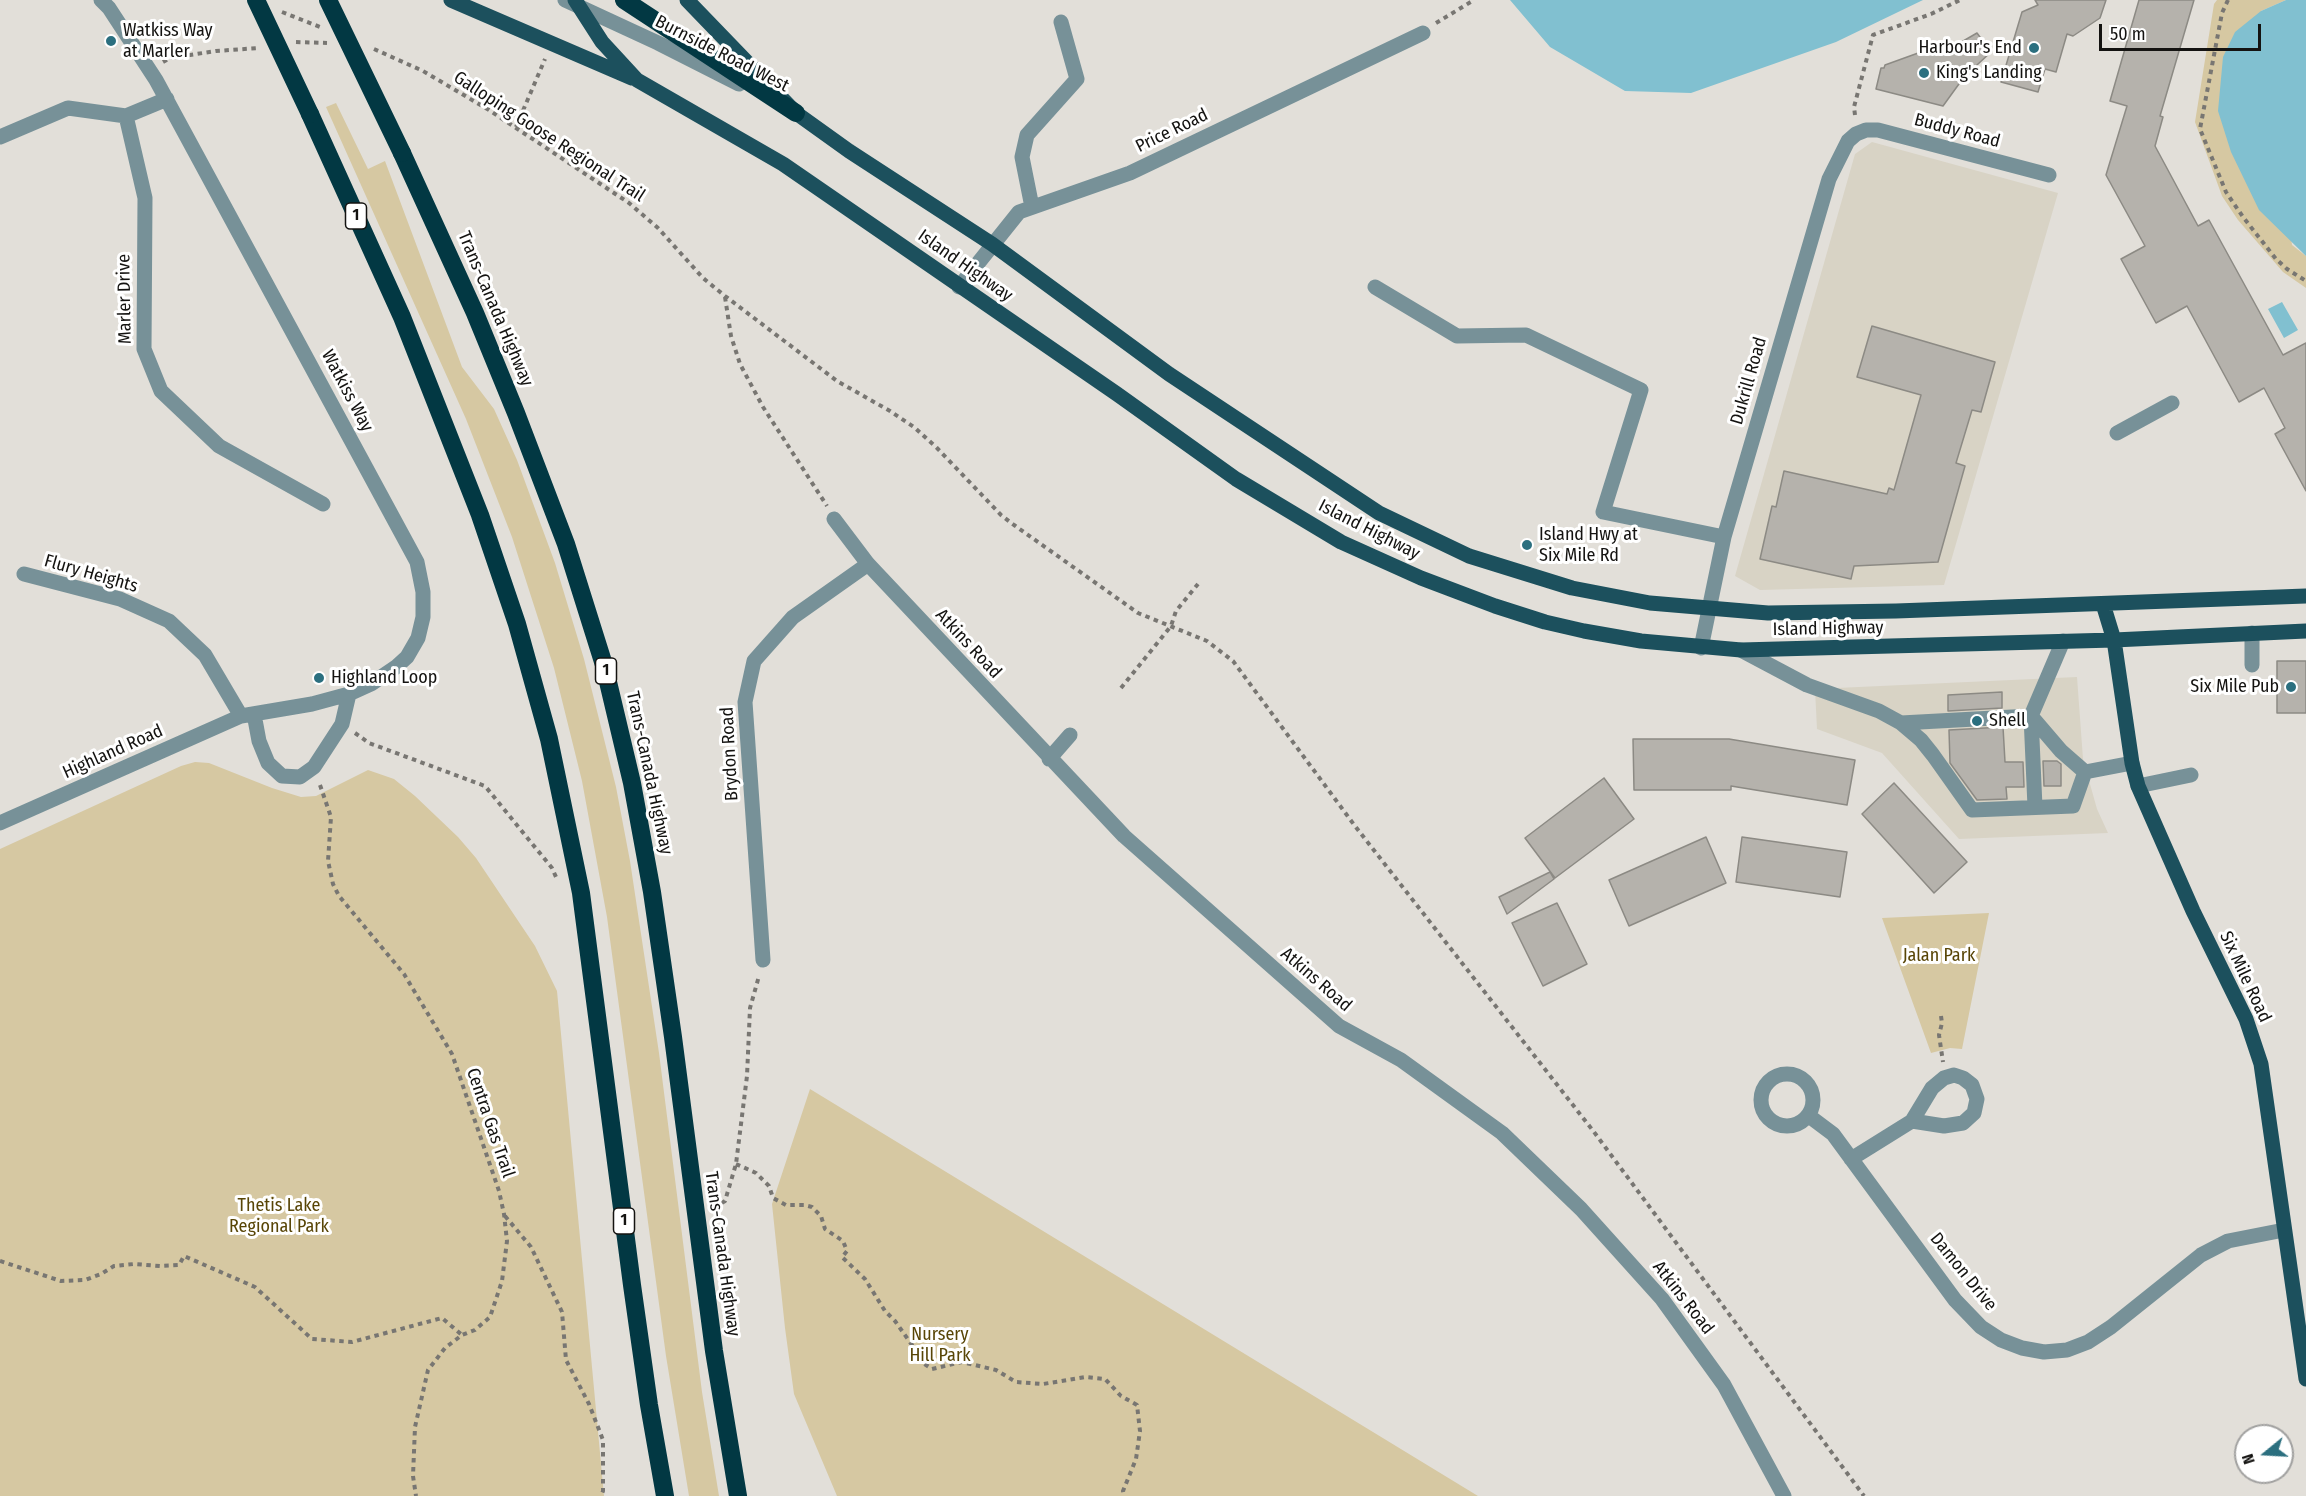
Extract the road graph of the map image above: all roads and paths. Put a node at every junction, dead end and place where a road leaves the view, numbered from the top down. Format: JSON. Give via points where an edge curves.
{"nodes":[{"id":1,"x":101,"y":0,"type":"edge"},
{"id":2,"x":256,"y":0,"type":"edge"},
{"id":3,"x":328,"y":0,"type":"edge"},
{"id":4,"x":451,"y":0,"type":"edge"},
{"id":5,"x":624,"y":0,"type":"edge"},
{"id":6,"x":687,"y":0,"type":"edge"},
{"id":7,"x":1474,"y":0,"type":"edge"},
{"id":8,"x":1960,"y":0,"type":"edge"},
{"id":9,"x":2228,"y":0,"type":"edge"},
{"id":10,"x":572,"y":2,"type":"edge"},
{"id":11,"x":281,"y":11,"type":"dead end"},
{"id":12,"x":1447,"y":15,"type":"dead end"},
{"id":13,"x":1061,"y":22,"type":"dead end"},
{"id":14,"x":321,"y":27,"type":"dead end"},
{"id":15,"x":1422,"y":33,"type":"dead end"},
{"id":16,"x":288,"y":43,"type":"dead end"},
{"id":17,"x":330,"y":43,"type":"dead end"},
{"id":18,"x":552,"y":43,"type":"junction"},
{"id":19,"x":266,"y":47,"type":"dead end"},
{"id":20,"x":369,"y":48,"type":"dead end"},
{"id":21,"x":149,"y":69,"type":"junction"},
{"id":22,"x":637,"y":80,"type":"junction"},
{"id":23,"x":167,"y":99,"type":"junction"},
{"id":24,"x":1854,"y":107,"type":"dead end"},
{"id":25,"x":796,"y":112,"type":"junction"},
{"id":26,"x":126,"y":116,"type":"junction"},
{"id":27,"x":516,"y":127,"type":"junction"},
{"id":28,"x":1856,"y":134,"type":"joint"},
{"id":29,"x":0,"y":137,"type":"edge"},
{"id":30,"x":2049,"y":175,"type":"dead end"},
{"id":31,"x":1032,"y":207,"type":"junction"},
{"id":32,"x":992,"y":244,"type":"junction"},
{"id":33,"x":2306,"y":281,"type":"edge"},
{"id":34,"x":959,"y":287,"type":"junction"},
{"id":35,"x":1375,"y":287,"type":"dead end"},
{"id":36,"x":725,"y":296,"type":"junction"},
{"id":37,"x":2172,"y":404,"type":"dead end"},
{"id":38,"x":2117,"y":433,"type":"dead end"},
{"id":39,"x":322,"y":504,"type":"dead end"},
{"id":40,"x":834,"y":519,"type":"joint"},
{"id":41,"x":1724,"y":537,"type":"junction"},
{"id":42,"x":868,"y":564,"type":"junction"},
{"id":43,"x":24,"y":574,"type":"dead end"},
{"id":44,"x":1198,"y":584,"type":"dead end"},
{"id":45,"x":2306,"y":596,"type":"edge"},
{"id":46,"x":2103,"y":604,"type":"junction"},
{"id":47,"x":1708,"y":609,"type":"junction"},
{"id":48,"x":1171,"y":626,"type":"junction"},
{"id":49,"x":2306,"y":631,"type":"edge"},
{"id":50,"x":2252,"y":633,"type":"junction"},
{"id":51,"x":2114,"y":640,"type":"junction"},
{"id":52,"x":2063,"y":641,"type":"junction"},
{"id":53,"x":1701,"y":648,"type":"junction"},
{"id":54,"x":1741,"y":650,"type":"junction"},
{"id":55,"x":2252,"y":665,"type":"dead end"},
{"id":56,"x":1121,"y":688,"type":"dead end"},
{"id":57,"x":349,"y":694,"type":"junction"},
{"id":58,"x":247,"y":715,"type":"junction"},
{"id":59,"x":2031,"y":716,"type":"junction"},
{"id":60,"x":1901,"y":723,"type":"junction"},
{"id":61,"x":342,"y":724,"type":"junction"},
{"id":62,"x":1070,"y":735,"type":"dead end"},
{"id":63,"x":1049,"y":759,"type":"junction"},
{"id":64,"x":2132,"y":763,"type":"junction"},
{"id":65,"x":314,"y":767,"type":"junction"},
{"id":66,"x":2085,"y":772,"type":"junction"},
{"id":67,"x":2191,"y":775,"type":"dead end"},
{"id":68,"x":2138,"y":786,"type":"junction"},
{"id":69,"x":2035,"y":807,"type":"junction"},
{"id":70,"x":0,"y":823,"type":"edge"},
{"id":71,"x":561,"y":887,"type":"dead end"},
{"id":72,"x":763,"y":960,"type":"joint"},
{"id":73,"x":1941,"y":1016,"type":"dead end"},
{"id":74,"x":1947,"y":1077,"type":"junction"},
{"id":75,"x":1809,"y":1116,"type":"dead end"},
{"id":76,"x":1912,"y":1121,"type":"junction"},
{"id":77,"x":1851,"y":1159,"type":"junction"},
{"id":78,"x":736,"y":1164,"type":"junction"},
{"id":79,"x":504,"y":1214,"type":"junction"},
{"id":80,"x":697,"y":1220,"type":"junction"},
{"id":81,"x":2284,"y":1230,"type":"junction"},
{"id":82,"x":0,"y":1261,"type":"edge"},
{"id":83,"x":462,"y":1335,"type":"junction"},
{"id":84,"x":2306,"y":1379,"type":"edge"},
{"id":85,"x":416,"y":1496,"type":"edge"},
{"id":86,"x":601,"y":1496,"type":"edge"},
{"id":87,"x":665,"y":1496,"type":"edge"},
{"id":88,"x":738,"y":1496,"type":"edge"},
{"id":89,"x":1124,"y":1496,"type":"edge"},
{"id":90,"x":1784,"y":1496,"type":"edge"},
{"id":91,"x":1864,"y":1496,"type":"edge"}],
"edges":[{"from":1,"to":21,"type":"street","name":"Watkiss Way"},
{"from":2,"to":87,"type":"highway","number":"1","bridge":true,"via":[[402,317],[480,516],[517,624],[549,739],[581,893],[632,1285]]},
{"from":3,"to":80,"type":"highway","name":"Trans-Canada Highway","number":"1","bridge":true,"via":[[402,153],[516,413],[566,544],[604,665],[652,892]]},
{"from":4,"to":18,"type":"main road"},
{"from":5,"to":25,"type":"highway"},
{"from":6,"to":25,"type":"main road","name":"Island Highway"},
{"from":7,"to":12,"type":"path"},
{"from":8,"to":24,"type":"path","via":[[1873,35]]},
{"from":9,"to":33,"type":"path","via":[[2222,13],[2200,129],[2226,192],[2242,217],[2276,259]]},
{"from":10,"to":22,"type":"main road","name":"Island Highway"},
{"from":10,"to":25,"type":"street","name":"Burnside Road West"},
{"from":11,"to":14,"type":"path"},
{"from":13,"to":31,"type":"street","via":[[1077,79],[1027,135],[1023,157]]},
{"from":15,"to":31,"type":"street","name":"Price Road","via":[[1130,173]]},
{"from":16,"to":17,"type":"path"},
{"from":18,"to":22,"type":"main road"},
{"from":18,"to":27,"type":"path"},
{"from":19,"to":21,"type":"path","via":[[170,58]]},
{"from":20,"to":27,"type":"path","name":"Galloping Goose Regional Trail","via":[[423,71]]},
{"from":21,"to":23,"type":"street","name":"Watkiss Way"},
{"from":22,"to":34,"type":"main road","name":"Island Highway","via":[[783,164]]},
{"from":23,"to":26,"type":"street"},
{"from":23,"to":57,"type":"street","name":"Watkiss Way","via":[[417,562],[423,592],[418,638],[396,667]]},
{"from":25,"to":32,"type":"main road","name":"Island Highway"},
{"from":26,"to":29,"type":"street","via":[[68,108]]},
{"from":26,"to":39,"type":"street","name":"Marler Drive","via":[[145,198],[144,349],[161,391],[219,446]]},
{"from":27,"to":36,"type":"path","name":"Galloping Goose Regional Trail","via":[[629,203]]},
{"from":28,"to":30,"type":"street","name":"Buddy Road","via":[[1878,130]]},
{"from":28,"to":41,"type":"street","name":"Dukrill Road","via":[[1848,141],[1829,179]]},
{"from":31,"to":32,"type":"street","name":"Price Road","via":[[1019,212]]},
{"from":32,"to":34,"type":"street","name":"Price Road"},
{"from":32,"to":47,"type":"main road","name":"Island Highway","via":[[1169,374],[1379,513],[1469,556],[1572,588]]},
{"from":34,"to":53,"type":"main road","name":"Island Highway","via":[[1236,479],[1341,542],[1421,578],[1545,622]]},
{"from":35,"to":41,"type":"street","via":[[1458,336],[1526,335],[1641,390],[1603,512]]},
{"from":36,"to":40,"type":"path","via":[[740,364]]},
{"from":36,"to":48,"type":"path","name":"Galloping Goose Regional Trail","via":[[837,381],[914,427],[1014,525],[1138,613]]},
{"from":37,"to":38,"type":"street"},
{"from":40,"to":42,"type":"street","name":"Atkins Road"},
{"from":41,"to":47,"type":"street","name":"Dukrill Road"},
{"from":42,"to":63,"type":"street","name":"Atkins Road"},
{"from":42,"to":72,"type":"street","name":"Brydon Road","via":[[792,617],[754,661],[745,702]]},
{"from":43,"to":58,"type":"street","name":"Flury Heights","via":[[120,600],[169,621],[205,656]]},
{"from":44,"to":48,"type":"path","via":[[1176,611]]},
{"from":45,"to":46,"type":"main road","name":"Island Highway"},
{"from":46,"to":47,"type":"main road","name":"Island Highway","via":[[1815,613]]},
{"from":46,"to":51,"type":"main road","name":"Six Mile Road"},
{"from":47,"to":53,"type":"street","name":"Dukrill Road"},
{"from":48,"to":56,"type":"path"},
{"from":48,"to":91,"type":"path","name":"Galloping Goose Regional Trail","via":[[1207,641],[1233,661],[1355,826],[1594,1132]]},
{"from":49,"to":50,"type":"main road","name":"Island Highway"},
{"from":50,"to":51,"type":"main road","name":"Island Highway"},
{"from":50,"to":55,"type":"street"},
{"from":51,"to":52,"type":"main road","name":"Island Highway"},
{"from":51,"to":64,"type":"main road","name":"Six Mile Road"},
{"from":52,"to":54,"type":"main road","name":"Island Highway"},
{"from":52,"to":59,"type":"street"},
{"from":53,"to":54,"type":"main road","name":"Island Highway"},
{"from":54,"to":60,"type":"street","via":[[1807,685]]},
{"from":57,"to":58,"type":"street","name":"Watkiss Way"},
{"from":57,"to":61,"type":"street"},
{"from":58,"to":65,"type":"street","name":"Flury Heights","via":[[268,763],[282,776],[300,777]]},
{"from":58,"to":70,"type":"street","name":"Highland Road"},
{"from":59,"to":60,"type":"street"},
{"from":59,"to":66,"type":"street"},
{"from":59,"to":69,"type":"street"},
{"from":60,"to":69,"type":"street","via":[[1921,740],[1972,810]]},
{"from":61,"to":65,"type":"street"},
{"from":61,"to":71,"type":"path","via":[[369,743],[485,786],[552,868]]},
{"from":62,"to":63,"type":"street"},
{"from":63,"to":90,"type":"street","name":"Atkins Road","via":[[1124,836],[1339,1026],[1401,1060],[1502,1133],[1581,1209],[1662,1299],[1724,1385]]},
{"from":64,"to":66,"type":"street"},
{"from":64,"to":68,"type":"main road","name":"Six Mile Road"},
{"from":65,"to":79,"type":"path","name":"Centra Gas Trail","via":[[331,817],[328,861],[333,884],[404,975],[452,1054]]},
{"from":66,"to":69,"type":"street","via":[[2073,806]]},
{"from":67,"to":68,"type":"street"},
{"from":68,"to":81,"type":"main road","name":"Six Mile Road","via":[[2250,1030],[2261,1064]]},
{"from":72,"to":78,"type":"path","via":[[750,1008],[747,1076]]},
{"from":73,"to":74,"type":"path","via":[[1940,1052]]},
{"from":74,"to":76,"type":"street","via":[[1932,1088]]},
{"from":74,"to":76,"type":"street","via":[[1954,1075],[1972,1085],[1977,1099],[1974,1113],[1963,1123],[1944,1126]]},
{"from":75,"to":77,"type":"street","name":"Damon Drive","via":[[1833,1134]]},
{"from":76,"to":77,"type":"street"},
{"from":77,"to":81,"type":"street","name":"Damon Drive","via":[[1955,1300],[1981,1327],[2001,1340],[2044,1352],[2067,1350],[2111,1328],[2200,1255],[2228,1241]]},
{"from":78,"to":80,"type":"path","via":[[725,1201]]},
{"from":78,"to":89,"type":"path","via":[[756,1173],[769,1186],[773,1198],[786,1205],[812,1208],[821,1216],[825,1230],[843,1241],[847,1251],[842,1257],[865,1279],[920,1361],[932,1369],[962,1362],[996,1370],[1016,1382],[1105,1379],[1121,1396],[1137,1405],[1140,1431],[1136,1459]]},
{"from":79,"to":83,"type":"path","name":"Centra Gas Trail","via":[[507,1242],[502,1281],[490,1317]]},
{"from":79,"to":86,"type":"path","via":[[531,1247],[562,1312],[566,1360],[603,1440]]},
{"from":80,"to":88,"type":"highway","name":"Trans-Canada Highway","number":"1"},
{"from":81,"to":84,"type":"main road","name":"Six Mile Road"},
{"from":82,"to":83,"type":"path","via":[[61,1281],[85,1280],[114,1266],[179,1265],[184,1256],[255,1287],[312,1339],[352,1342],[442,1318]]},
{"from":83,"to":85,"type":"path","name":"Centra Gas Trail","via":[[445,1348],[428,1370],[415,1427]]}]}
